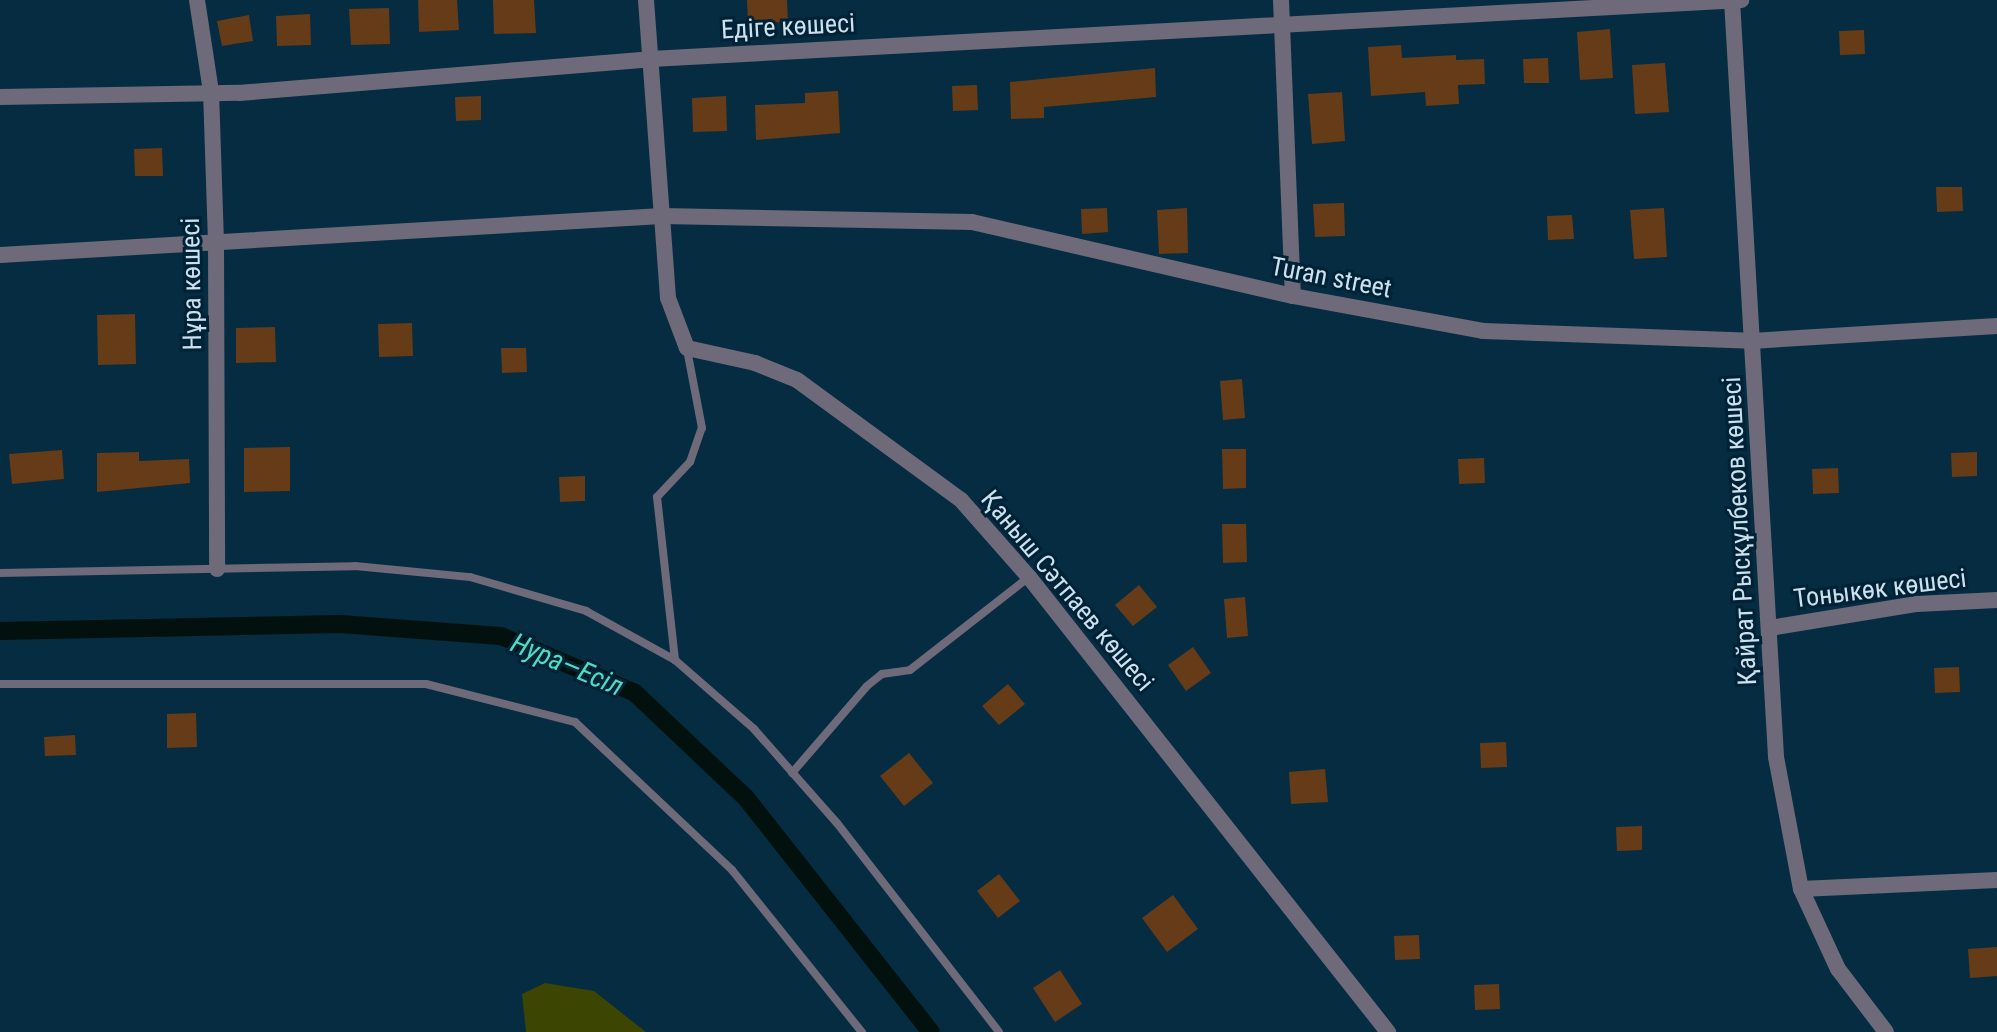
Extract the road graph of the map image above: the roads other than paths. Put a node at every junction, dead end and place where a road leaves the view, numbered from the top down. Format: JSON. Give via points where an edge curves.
{"nodes":[{"id":1,"x":197,"y":0,"type":"edge"},
{"id":2,"x":646,"y":0,"type":"edge"},
{"id":3,"x":1281,"y":0,"type":"edge"},
{"id":4,"x":1732,"y":0,"type":"edge"},
{"id":5,"x":1741,"y":0,"type":"edge"},
{"id":6,"x":1282,"y":23,"type":"junction"},
{"id":7,"x":651,"y":59,"type":"junction"},
{"id":8,"x":211,"y":91,"type":"junction"},
{"id":9,"x":0,"y":97,"type":"edge"},
{"id":10,"x":662,"y":216,"type":"junction"},
{"id":11,"x":216,"y":243,"type":"junction"},
{"id":12,"x":0,"y":255,"type":"edge"},
{"id":13,"x":1293,"y":296,"type":"junction"},
{"id":14,"x":1997,"y":326,"type":"edge"},
{"id":15,"x":1751,"y":341,"type":"junction"},
{"id":16,"x":687,"y":348,"type":"junction"},
{"id":17,"x":217,"y":569,"type":"junction"},
{"id":18,"x":0,"y":573,"type":"edge"},
{"id":19,"x":1029,"y":577,"type":"junction"},
{"id":20,"x":1997,"y":600,"type":"edge"},
{"id":21,"x":1770,"y":628,"type":"junction"},
{"id":22,"x":675,"y":660,"type":"junction"},
{"id":23,"x":0,"y":684,"type":"edge"},
{"id":24,"x":792,"y":773,"type":"junction"},
{"id":25,"x":1997,"y":880,"type":"edge"},
{"id":26,"x":1801,"y":889,"type":"junction"},
{"id":27,"x":862,"y":1032,"type":"edge"},
{"id":28,"x":999,"y":1032,"type":"edge"},
{"id":29,"x":1388,"y":1032,"type":"edge"},
{"id":30,"x":1886,"y":1032,"type":"edge"}],
"edges":[{"from":1,"to":8,"type":"street","name":"Нұра көшесі"},
{"from":2,"to":7,"type":"street"},
{"from":3,"to":6,"type":"street"},
{"from":4,"to":5,"type":"street","name":"Едіге көшесі"},
{"from":4,"to":6,"type":"street","name":"Едіге көшесі"},
{"from":4,"to":15,"type":"street","name":"Қайрат Рысқұлбеков көшесі"},
{"from":6,"to":7,"type":"street","name":"Едіге көшесі"},
{"from":6,"to":13,"type":"street"},
{"from":7,"to":8,"type":"street","name":"Едіге көшесі"},
{"from":7,"to":10,"type":"street"},
{"from":8,"to":9,"type":"street","name":"Едіге көшесі"},
{"from":8,"to":11,"type":"street","name":"Нұра көшесі"},
{"from":10,"to":11,"type":"street","name":"Turan street"},
{"from":10,"to":13,"type":"street","name":"Turan street","via":[[972,222]]},
{"from":10,"to":16,"type":"street","via":[[668,298]]},
{"from":11,"to":12,"type":"street","name":"Turan street"},
{"from":11,"to":17,"type":"street","name":"Нұра көшесі"},
{"from":13,"to":15,"type":"street","name":"Turan street","via":[[1483,331]]},
{"from":14,"to":15,"type":"street","name":"Turan street"},
{"from":15,"to":21,"type":"street","name":"Қайрат Рысқұлбеков көшесі"},
{"from":16,"to":19,"type":"street","name":"Қаныш Сәтпаев көшесі","via":[[755,363],[797,380],[961,500]]},
{"from":16,"to":22,"type":"lane","via":[[702,428],[690,462],[657,497]]},
{"from":17,"to":18,"type":"lane"},
{"from":17,"to":22,"type":"lane","via":[[355,566],[470,577],[586,611]]},
{"from":19,"to":24,"type":"lane","via":[[910,670],[882,674],[867,686]]},
{"from":19,"to":29,"type":"street","name":"Қаныш Сәтпаев көшесі"},
{"from":20,"to":21,"type":"street","name":"Тоныкөк көшесі","via":[[1917,604]]},
{"from":21,"to":26,"type":"street","name":"Қайрат Рысқұлбеков көшесі","via":[[1776,757]]},
{"from":22,"to":24,"type":"lane","via":[[754,729]]},
{"from":23,"to":27,"type":"lane","via":[[426,684],[575,722],[732,870]]},
{"from":24,"to":28,"type":"lane"},
{"from":25,"to":26,"type":"street"},
{"from":26,"to":30,"type":"street","name":"Қайрат Рысқұлбеков көшесі","via":[[1838,969]]}]}
